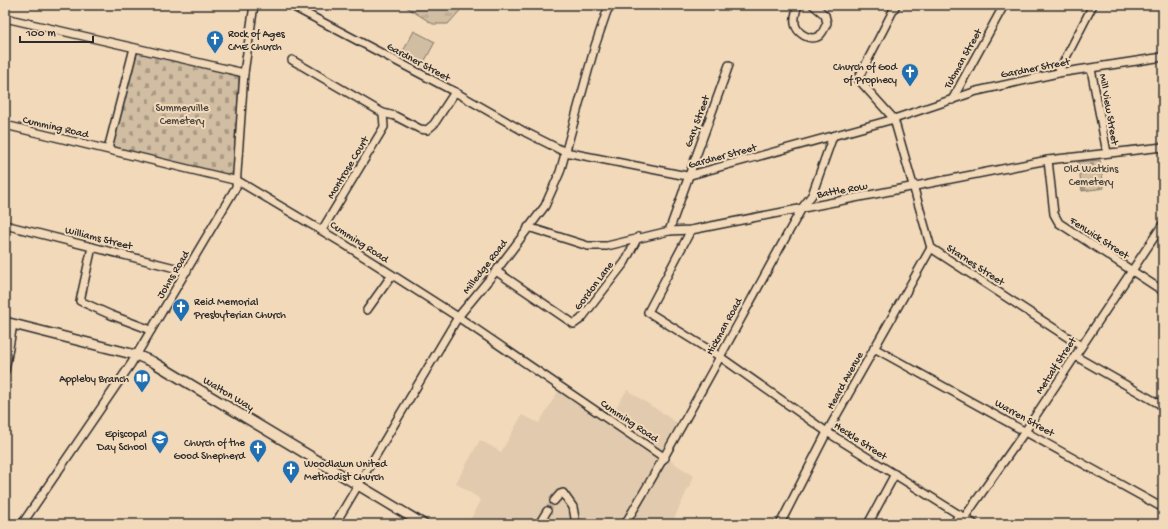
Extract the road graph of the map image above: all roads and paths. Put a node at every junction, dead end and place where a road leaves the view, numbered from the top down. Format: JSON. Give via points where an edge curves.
{"nodes":[{"id":1,"x":254,"y":5,"type":"edge"},
{"id":2,"x":290,"y":5,"type":"edge"},
{"id":3,"x":611,"y":5,"type":"edge"},
{"id":4,"x":798,"y":5,"type":"edge"},
{"id":5,"x":813,"y":5,"type":"edge"},
{"id":6,"x":896,"y":5,"type":"edge"},
{"id":7,"x":1004,"y":5,"type":"edge"},
{"id":8,"x":1093,"y":5,"type":"edge"},
{"id":9,"x":5,"y":19,"type":"edge"},
{"id":10,"x":134,"y":48,"type":"junction"},
{"id":11,"x":1163,"y":57,"type":"edge"},
{"id":12,"x":292,"y":60,"type":"dead end"},
{"id":13,"x":729,"y":65,"type":"dead end"},
{"id":14,"x":1091,"y":69,"type":"junction"},
{"id":15,"x":244,"y":73,"type":"junction"},
{"id":16,"x":1058,"y":73,"type":"junction"},
{"id":17,"x":455,"y":92,"type":"junction"},
{"id":18,"x":952,"y":100,"type":"junction"},
{"id":19,"x":383,"y":113,"type":"junction"},
{"id":20,"x":894,"y":119,"type":"junction"},
{"id":21,"x":5,"y":125,"type":"edge"},
{"id":22,"x":833,"y":136,"type":"junction"},
{"id":23,"x":1163,"y":148,"type":"edge"},
{"id":24,"x":108,"y":149,"type":"junction"},
{"id":25,"x":566,"y":152,"type":"junction"},
{"id":26,"x":1107,"y":153,"type":"junction"},
{"id":27,"x":1048,"y":160,"type":"junction"},
{"id":28,"x":687,"y":176,"type":"junction"},
{"id":29,"x":238,"y":181,"type":"junction"},
{"id":30,"x":915,"y":187,"type":"junction"},
{"id":31,"x":802,"y":208,"type":"junction"},
{"id":32,"x":1163,"y":224,"type":"edge"},
{"id":33,"x":5,"y":225,"type":"edge"},
{"id":34,"x":528,"y":227,"type":"junction"},
{"id":35,"x":322,"y":230,"type":"junction"},
{"id":36,"x":691,"y":230,"type":"junction"},
{"id":37,"x":669,"y":231,"type":"junction"},
{"id":38,"x":638,"y":238,"type":"junction"},
{"id":39,"x":92,"y":247,"type":"junction"},
{"id":40,"x":931,"y":248,"type":"junction"},
{"id":41,"x":187,"y":271,"type":"junction"},
{"id":42,"x":496,"y":271,"type":"junction"},
{"id":43,"x":1132,"y":271,"type":"junction"},
{"id":44,"x":392,"y":275,"type":"junction"},
{"id":45,"x":1163,"y":291,"type":"edge"},
{"id":46,"x":367,"y":310,"type":"dead end"},
{"id":47,"x":458,"y":318,"type":"junction"},
{"id":48,"x":9,"y":323,"type":"edge"},
{"id":49,"x":151,"y":330,"type":"junction"},
{"id":50,"x":1081,"y":346,"type":"junction"},
{"id":51,"x":874,"y":348,"type":"junction"},
{"id":52,"x":136,"y":355,"type":"junction"},
{"id":53,"x":719,"y":356,"type":"junction"},
{"id":54,"x":1075,"y":356,"type":"junction"},
{"id":55,"x":5,"y":371,"type":"edge"},
{"id":56,"x":1163,"y":406,"type":"edge"},
{"id":57,"x":1026,"y":430,"type":"junction"},
{"id":58,"x":827,"y":432,"type":"junction"},
{"id":59,"x":665,"y":458,"type":"junction"},
{"id":60,"x":895,"y":474,"type":"junction"},
{"id":61,"x":358,"y":485,"type":"junction"},
{"id":62,"x":554,"y":501,"type":"dead end"},
{"id":63,"x":1163,"y":508,"type":"edge"},
{"id":64,"x":547,"y":511,"type":"tunnel mouth"},
{"id":65,"x":962,"y":516,"type":"junction"},
{"id":66,"x":22,"y":524,"type":"edge"},
{"id":67,"x":335,"y":524,"type":"edge"},
{"id":68,"x":423,"y":524,"type":"edge"},
{"id":69,"x":539,"y":524,"type":"edge"},
{"id":70,"x":576,"y":524,"type":"edge"},
{"id":71,"x":625,"y":524,"type":"edge"},
{"id":72,"x":780,"y":524,"type":"edge"},
{"id":73,"x":868,"y":524,"type":"edge"},
{"id":74,"x":954,"y":524,"type":"edge"},
{"id":75,"x":974,"y":524,"type":"edge"}],
"edges":[{"from":1,"to":15,"type":"street","name":"Johns Road"},
{"from":2,"to":17,"type":"street","name":"Gardner Street"},
{"from":3,"to":25,"type":"street","name":"Milledge Road","via":[[596,46]]},
{"from":4,"to":5,"type":"street","via":[[794,22],[797,30],[805,36],[815,38],[820,35],[827,23],[825,16]]},
{"from":6,"to":20,"type":"street","via":[[858,79]]},
{"from":7,"to":18,"type":"street","name":"Tubman Street"},
{"from":8,"to":16,"type":"street"},
{"from":9,"to":10,"type":"street"},
{"from":10,"to":15,"type":"street"},
{"from":10,"to":24,"type":"street"},
{"from":11,"to":14,"type":"street","name":"Gardner Street"},
{"from":12,"to":19,"type":"street"},
{"from":13,"to":28,"type":"street","name":"Gary Street"},
{"from":14,"to":16,"type":"street","name":"Gardner Street"},
{"from":14,"to":26,"type":"street","name":"Mill View Street"},
{"from":15,"to":29,"type":"street","name":"Johns Road"},
{"from":16,"to":18,"type":"street","name":"Gardner Street","via":[[977,91]]},
{"from":17,"to":19,"type":"street","via":[[434,124],[427,130]]},
{"from":17,"to":25,"type":"street","name":"Gardner Street","via":[[493,115]]},
{"from":18,"to":20,"type":"street","name":"Gardner Street"},
{"from":19,"to":35,"type":"street","name":"Montrose Court","via":[[384,127]]},
{"from":20,"to":22,"type":"street","name":"Gardner Street"},
{"from":20,"to":30,"type":"street","name":"Starnes Street"},
{"from":21,"to":24,"type":"street","name":"Cumming Road"},
{"from":22,"to":28,"type":"street","name":"Gardner Street"},
{"from":22,"to":31,"type":"street","name":"Hickman Road","via":[[812,195]]},
{"from":23,"to":26,"type":"street","name":"Battle Row"},
{"from":24,"to":29,"type":"street","name":"Cumming Road"},
{"from":25,"to":28,"type":"street","name":"Gardner Street"},
{"from":25,"to":34,"type":"street","name":"Milledge Road","via":[[555,186],[545,206]]},
{"from":26,"to":27,"type":"street","name":"Battle Row"},
{"from":27,"to":30,"type":"street","name":"Battle Row"},
{"from":27,"to":43,"type":"street","name":"Fenwick Street","via":[[1054,214],[1059,223]]},
{"from":28,"to":37,"type":"street","name":"Gary Street"},
{"from":29,"to":35,"type":"street","name":"Cumming Road"},
{"from":29,"to":41,"type":"street","name":"Johns Road"},
{"from":30,"to":31,"type":"street","name":"Battle Row"},
{"from":30,"to":40,"type":"street","name":"Starnes Street"},
{"from":31,"to":36,"type":"street","name":"Battle Row"},
{"from":31,"to":53,"type":"street","name":"Hickman Road"},
{"from":32,"to":43,"type":"street","name":"Metcalf Street"},
{"from":33,"to":39,"type":"street","name":"Williams Street"},
{"from":34,"to":38,"type":"street","name":"Battle Row","via":[[588,246],[607,246]]},
{"from":34,"to":42,"type":"street","name":"Milledge Road"},
{"from":35,"to":44,"type":"street","name":"Cumming Road"},
{"from":36,"to":37,"type":"street","name":"Battle Row"},
{"from":36,"to":53,"type":"street","via":[[648,312]]},
{"from":37,"to":38,"type":"street","name":"Battle Row"},
{"from":38,"to":42,"type":"street","name":"Gordon Lane","via":[[625,262],[581,319],[574,324]]},
{"from":39,"to":41,"type":"street","name":"Williams Street"},
{"from":39,"to":49,"type":"street","via":[[80,301]]},
{"from":40,"to":50,"type":"street","name":"Starnes Street"},
{"from":40,"to":51,"type":"street","name":"Heard Avenue"},
{"from":41,"to":49,"type":"street","name":"Johns Road"},
{"from":42,"to":47,"type":"street","name":"Milledge Road"},
{"from":43,"to":45,"type":"street","name":"Fenwick Street"},
{"from":43,"to":50,"type":"street","name":"Metcalf Street"},
{"from":44,"to":46,"type":"street"},
{"from":44,"to":47,"type":"street","name":"Cumming Road"},
{"from":47,"to":59,"type":"street","name":"Cumming Road"},
{"from":47,"to":61,"type":"street","name":"Milledge Road"},
{"from":48,"to":52,"type":"main road","name":"Walton Way"},
{"from":48,"to":55,"type":"street"},
{"from":49,"to":52,"type":"street","name":"Johns Road"},
{"from":50,"to":54,"type":"street","name":"Metcalf Street"},
{"from":51,"to":57,"type":"street","name":"Warren Street"},
{"from":51,"to":58,"type":"street","name":"Heard Avenue"},
{"from":52,"to":61,"type":"main road","name":"Walton Way","via":[[154,362]]},
{"from":52,"to":66,"type":"street","name":"Johns Road"},
{"from":53,"to":58,"type":"street","name":"Heckle Street"},
{"from":53,"to":59,"type":"street","name":"Hickman Road"},
{"from":54,"to":56,"type":"street"},
{"from":54,"to":57,"type":"street","name":"Metcalf Street"},
{"from":57,"to":63,"type":"street","name":"Warren Street"},
{"from":57,"to":65,"type":"street","name":"Metcalf Street"},
{"from":58,"to":60,"type":"street","name":"Heckle Street"},
{"from":58,"to":72,"type":"street","name":"Heard Avenue"},
{"from":59,"to":71,"type":"street","name":"Hickman Road"},
{"from":60,"to":65,"type":"street","name":"Heckle Street"},
{"from":60,"to":73,"type":"street"},
{"from":61,"to":67,"type":"street","name":"Milledge Road"},
{"from":61,"to":68,"type":"main road","name":"Walton Way"},
{"from":62,"to":70,"type":"street","via":[[563,493],[573,507]]},
{"from":64,"to":69,"type":"street"},
{"from":65,"to":74,"type":"street","name":"Metcalf Street"},
{"from":65,"to":75,"type":"street","name":"Heckle Street"}]}
